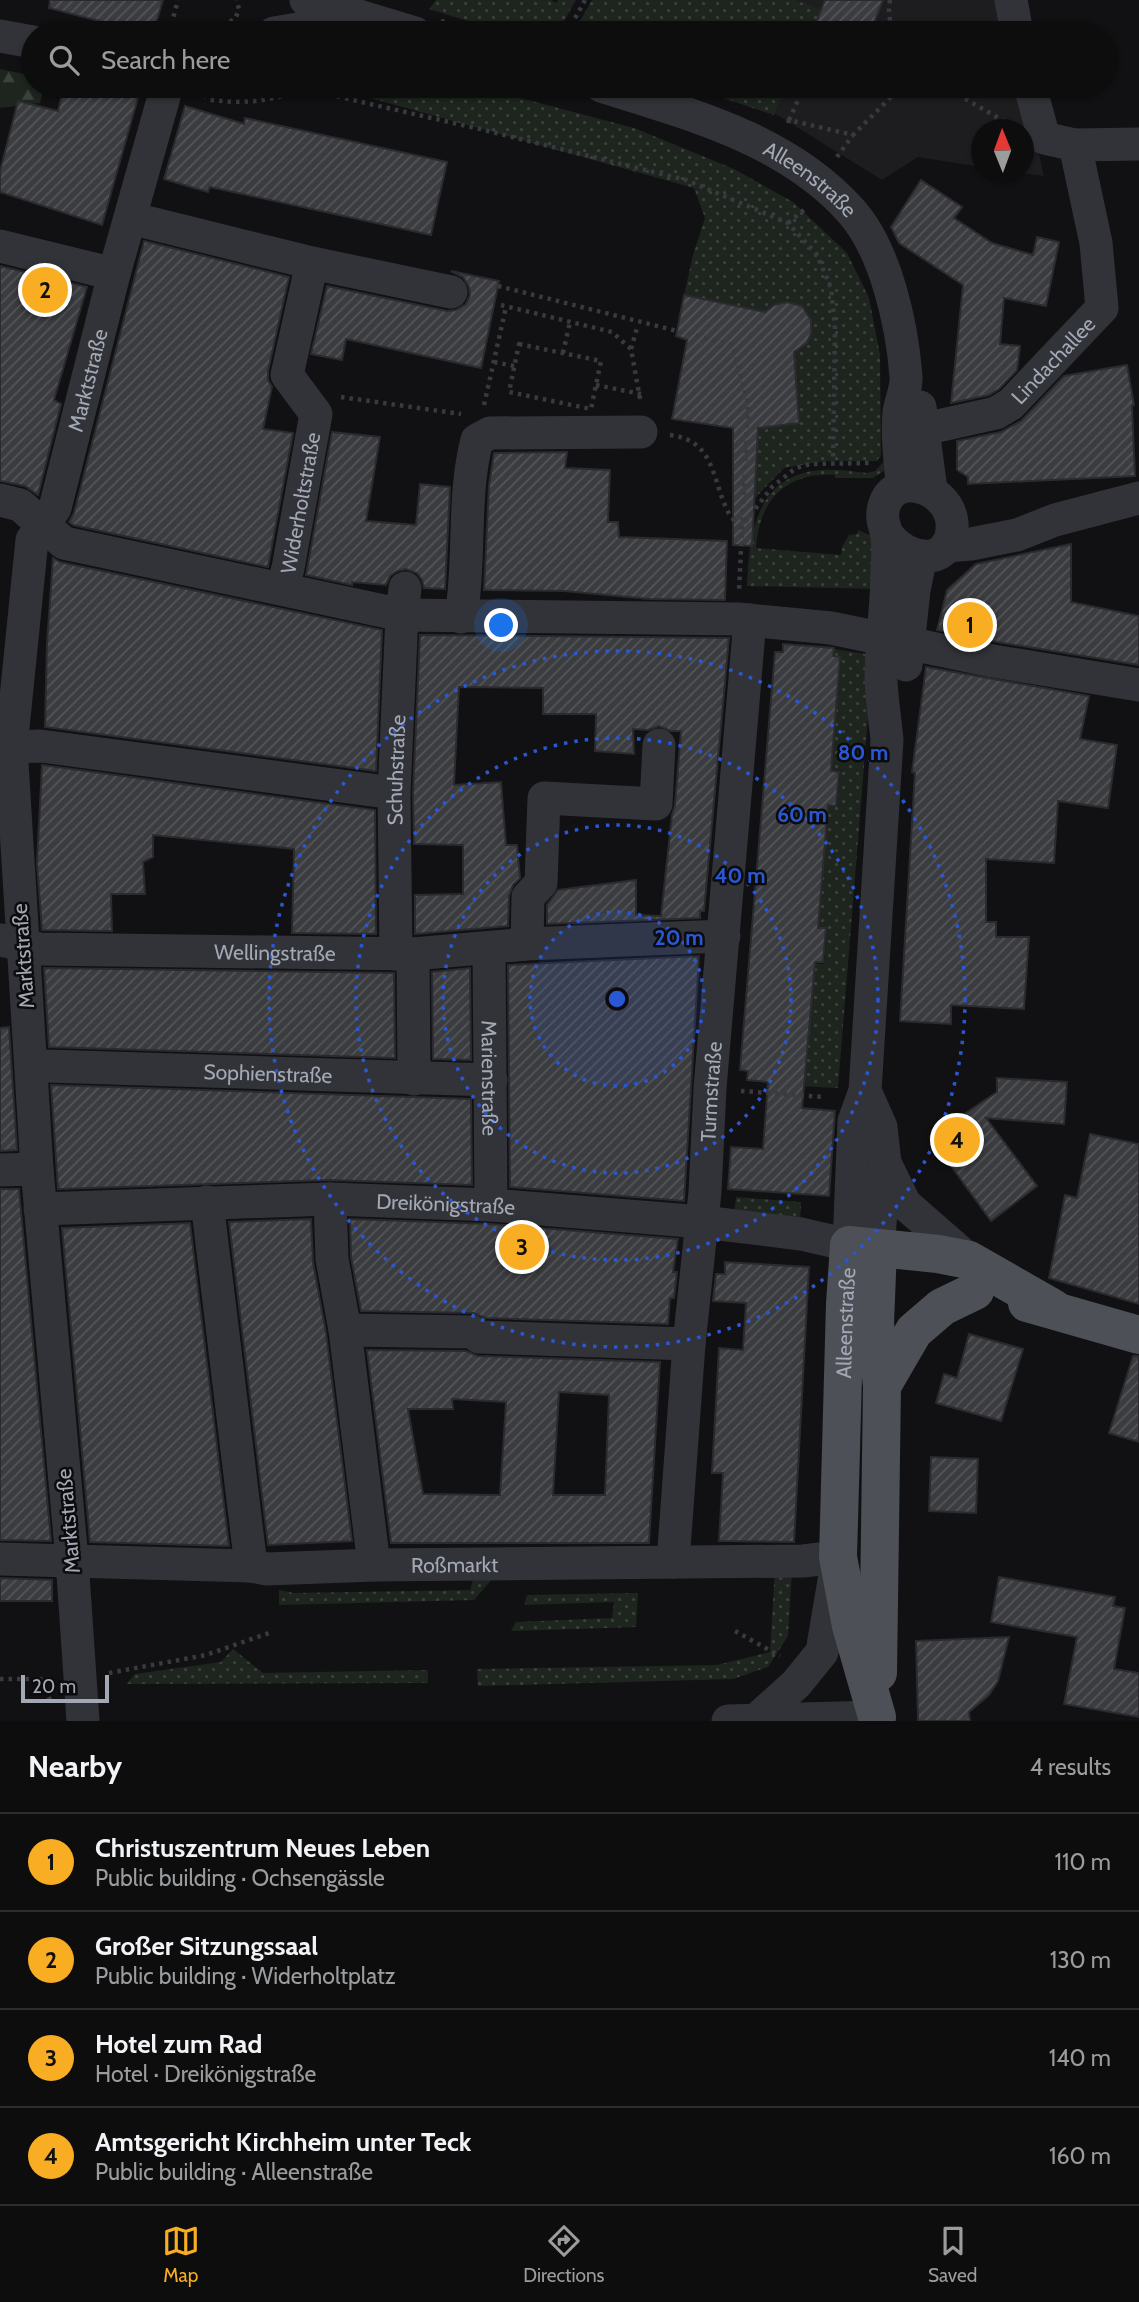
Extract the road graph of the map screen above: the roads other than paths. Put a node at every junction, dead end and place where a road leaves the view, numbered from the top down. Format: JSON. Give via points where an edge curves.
{"nodes":[{"id":1,"x":307,"y":0,"type":"edge"},
{"id":2,"x":1011,"y":0,"type":"edge"},
{"id":3,"x":285,"y":21,"type":"edge"},
{"id":4,"x":371,"y":21,"type":"edge"},
{"id":5,"x":1015,"y":21,"type":"edge"},
{"id":6,"x":0,"y":36,"type":"edge"},
{"id":7,"x":21,"y":40,"type":"edge"},
{"id":8,"x":164,"y":98,"type":"edge"},
{"id":9,"x":639,"y":98,"type":"edge"},
{"id":10,"x":1033,"y":98,"type":"edge"},
{"id":11,"x":1139,"y":144,"type":"edge"},
{"id":12,"x":1075,"y":145,"type":"junction"},
{"id":13,"x":131,"y":218,"type":"junction"},
{"id":14,"x":0,"y":246,"type":"edge"},
{"id":15,"x":312,"y":262,"type":"junction"},
{"id":16,"x":114,"y":274,"type":"junction"},
{"id":17,"x":451,"y":292,"type":"dead end"},
{"id":18,"x":906,"y":380,"type":"junction"},
{"id":19,"x":924,"y":429,"type":"junction"},
{"id":20,"x":641,"y":432,"type":"road end"},
{"id":21,"x":916,"y":489,"type":"junction"},
{"id":22,"x":1139,"y":498,"type":"edge"},
{"id":23,"x":0,"y":499,"type":"edge"},
{"id":24,"x":43,"y":525,"type":"junction"},
{"id":25,"x":887,"y":534,"type":"junction"},
{"id":26,"x":939,"y":540,"type":"junction"},
{"id":27,"x":282,"y":589,"type":"junction"},
{"id":28,"x":403,"y":601,"type":"junction"},
{"id":29,"x":461,"y":618,"type":"junction"},
{"id":30,"x":744,"y":620,"type":"junction"},
{"id":31,"x":896,"y":641,"type":"junction"},
{"id":32,"x":1139,"y":685,"type":"edge"},
{"id":33,"x":659,"y":745,"type":"dead end"},
{"id":34,"x":11,"y":747,"type":"junction"},
{"id":35,"x":6,"y":791,"type":"edge"},
{"id":36,"x":394,"y":793,"type":"junction"},
{"id":37,"x":724,"y":936,"type":"junction"},
{"id":38,"x":11,"y":942,"type":"edge"},
{"id":39,"x":527,"y":944,"type":"junction"},
{"id":40,"x":489,"y":948,"type":"junction"},
{"id":41,"x":404,"y":954,"type":"junction"},
{"id":42,"x":46,"y":1066,"type":"dead end"},
{"id":43,"x":414,"y":1079,"type":"junction"},
{"id":44,"x":491,"y":1080,"type":"junction"},
{"id":45,"x":865,"y":1091,"type":"junction"},
{"id":46,"x":885,"y":1163,"type":"junction"},
{"id":47,"x":37,"y":1169,"type":"junction"},
{"id":48,"x":0,"y":1170,"type":"edge"},
{"id":49,"x":330,"y":1199,"type":"junction"},
{"id":50,"x":206,"y":1202,"type":"junction"},
{"id":51,"x":491,"y":1206,"type":"junction"},
{"id":52,"x":40,"y":1209,"type":"junction"},
{"id":53,"x":703,"y":1222,"type":"junction"},
{"id":54,"x":864,"y":1247,"type":"junction"},
{"id":55,"x":972,"y":1276,"type":"junction"},
{"id":56,"x":345,"y":1330,"type":"junction"},
{"id":57,"x":1139,"y":1335,"type":"edge"},
{"id":58,"x":689,"y":1344,"type":"junction"},
{"id":59,"x":882,"y":1386,"type":"junction"},
{"id":60,"x":838,"y":1557,"type":"junction"},
{"id":61,"x":0,"y":1559,"type":"edge"},
{"id":62,"x":72,"y":1560,"type":"junction"},
{"id":63,"x":673,"y":1562,"type":"junction"},
{"id":64,"x":374,"y":1565,"type":"junction"},
{"id":65,"x":259,"y":1567,"type":"junction"},
{"id":66,"x":877,"y":1719,"type":"edge"},
{"id":67,"x":756,"y":1720,"type":"edge"},
{"id":68,"x":83,"y":1721,"type":"edge"},
{"id":69,"x":728,"y":1721,"type":"edge"}],
"edges":[{"from":1,"to":3,"type":"street"},
{"from":1,"to":4,"type":"street"},
{"from":2,"to":5,"type":"street"},
{"from":6,"to":7,"type":"street"},
{"from":8,"to":13,"type":"street","name":"Marktstraße"},
{"from":9,"to":18,"type":"street","name":"Alleenstraße","via":[[699,117],[774,150],[822,183],[853,212],[876,250],[893,301]]},
{"from":10,"to":12,"type":"street","via":[[1044,138]]},
{"from":11,"to":12,"type":"street"},
{"from":12,"to":19,"type":"street","name":"Lindachallee","via":[[1096,243],[1102,308],[1011,404],[996,413]]},
{"from":13,"to":15,"type":"street"},
{"from":13,"to":16,"type":"street","name":"Marktstraße"},
{"from":14,"to":16,"type":"street"},
{"from":15,"to":17,"type":"street"},
{"from":15,"to":27,"type":"street","name":"Widerholtstraße","via":[[287,375],[316,414]]},
{"from":16,"to":24,"type":"street","name":"Marktstraße","via":[[55,508]]},
{"from":18,"to":19,"type":"street","name":"Alleenstraße","via":[[922,411]]},
{"from":18,"to":21,"type":"street","name":"Alleenstraße","via":[[899,414]]},
{"from":19,"to":21,"type":"street","name":"Alleenstraße"},
{"from":20,"to":29,"type":"street","via":[[490,433],[477,440],[471,463]]},
{"from":21,"to":25,"type":"street","name":"Alleenstraße","via":[[891,493],[886,499],[882,519]]},
{"from":21,"to":26,"type":"street","name":"Alleenstraße","via":[[946,506]]},
{"from":22,"to":26,"type":"street","via":[[1017,535],[971,544]]},
{"from":23,"to":24,"type":"street","via":[[20,505]]},
{"from":24,"to":27,"type":"street","via":[[64,543]]},
{"from":24,"to":34,"type":"street","name":"Marktstraße","via":[[32,540]]},
{"from":25,"to":26,"type":"street","via":[[904,551]]},
{"from":25,"to":31,"type":"street","name":"Alleenstraße"},
{"from":26,"to":31,"type":"street","name":"Alleenstraße"},
{"from":27,"to":28,"type":"street"},
{"from":28,"to":29,"type":"street"},
{"from":28,"to":36,"type":"street","name":"Schuhstraße"},
{"from":29,"to":30,"type":"street"},
{"from":30,"to":31,"type":"street","via":[[831,628]]},
{"from":30,"to":37,"type":"street","name":"Turmstraße"},
{"from":31,"to":32,"type":"street"},
{"from":31,"to":45,"type":"street","name":"Alleenstraße","via":[[903,694],[887,740]]},
{"from":33,"to":39,"type":"street","via":[[656,803],[544,798],[541,883],[527,897]]},
{"from":34,"to":35,"type":"street","name":"Marktstraße"},
{"from":34,"to":36,"type":"street","via":[[41,746]]},
{"from":35,"to":38,"type":"street","name":"Marktstraße"},
{"from":36,"to":41,"type":"street","name":"Schuhstraße"},
{"from":37,"to":39,"type":"street","name":"Wellingstraße"},
{"from":37,"to":53,"type":"street","name":"Turmstraße"},
{"from":38,"to":41,"type":"street","name":"Wellingstraße","via":[[40,948]]},
{"from":38,"to":47,"type":"street","name":"Marktstraße"},
{"from":39,"to":40,"type":"street","name":"Wellingstraße"},
{"from":40,"to":41,"type":"street","name":"Wellingstraße"},
{"from":40,"to":44,"type":"street","name":"Marienstraße"},
{"from":41,"to":43,"type":"street","name":"Schuhstraße"},
{"from":42,"to":43,"type":"street","name":"Sophienstraße"},
{"from":43,"to":44,"type":"street","name":"Sophienstraße"},
{"from":44,"to":51,"type":"street","name":"Marienstraße"},
{"from":45,"to":46,"type":"street","name":"Alleenstraße","via":[[881,1127]]},
{"from":45,"to":54,"type":"street","name":"Alleenstraße","via":[[853,1121]]},
{"from":46,"to":54,"type":"street","name":"Alleenstraße"},
{"from":46,"to":55,"type":"street","via":[[905,1204]]},
{"from":47,"to":48,"type":"street"},
{"from":47,"to":52,"type":"street","name":"Marktstraße"},
{"from":49,"to":50,"type":"street","name":"Dreikönigstraße"},
{"from":49,"to":51,"type":"street","name":"Dreikönigstraße"},
{"from":49,"to":56,"type":"street","via":[[332,1259]]},
{"from":50,"to":52,"type":"street","name":"Dreikönigstraße"},
{"from":50,"to":65,"type":"street"},
{"from":51,"to":53,"type":"street","name":"Dreikönigstraße"},
{"from":52,"to":62,"type":"street","name":"Marktstraße"},
{"from":53,"to":54,"type":"street","name":"Dreikönigstraße"},
{"from":53,"to":58,"type":"street","name":"Turmstraße"},
{"from":54,"to":55,"type":"main road","via":[[926,1275]]},
{"from":54,"to":59,"type":"main road","name":"Alleenstraße"},
{"from":54,"to":60,"type":"main road","name":"Alleenstraße","via":[[845,1304]]},
{"from":55,"to":57,"type":"main road"},
{"from":55,"to":59,"type":"main road","name":"Alleenstraße","via":[[914,1331]]},
{"from":56,"to":58,"type":"street"},
{"from":56,"to":64,"type":"street"},
{"from":58,"to":63,"type":"street","name":"Turmstraße"},
{"from":59,"to":66,"type":"main road","name":"Alleenstraße"},
{"from":60,"to":63,"type":"street","name":"Roßmarkt"},
{"from":60,"to":66,"type":"main road","name":"Alleenstraße","via":[[851,1626]]},
{"from":60,"to":67,"type":"street","name":"Alleenstraße","via":[[822,1652],[796,1684]]},
{"from":61,"to":62,"type":"street","name":"Roßmarkt"},
{"from":62,"to":65,"type":"street","name":"Roßmarkt"},
{"from":62,"to":68,"type":"street","name":"Marktstraße"},
{"from":63,"to":64,"type":"street","name":"Roßmarkt"},
{"from":64,"to":65,"type":"street","name":"Roßmarkt"},
{"from":66,"to":67,"type":"street"},
{"from":67,"to":69,"type":"street"}]}
